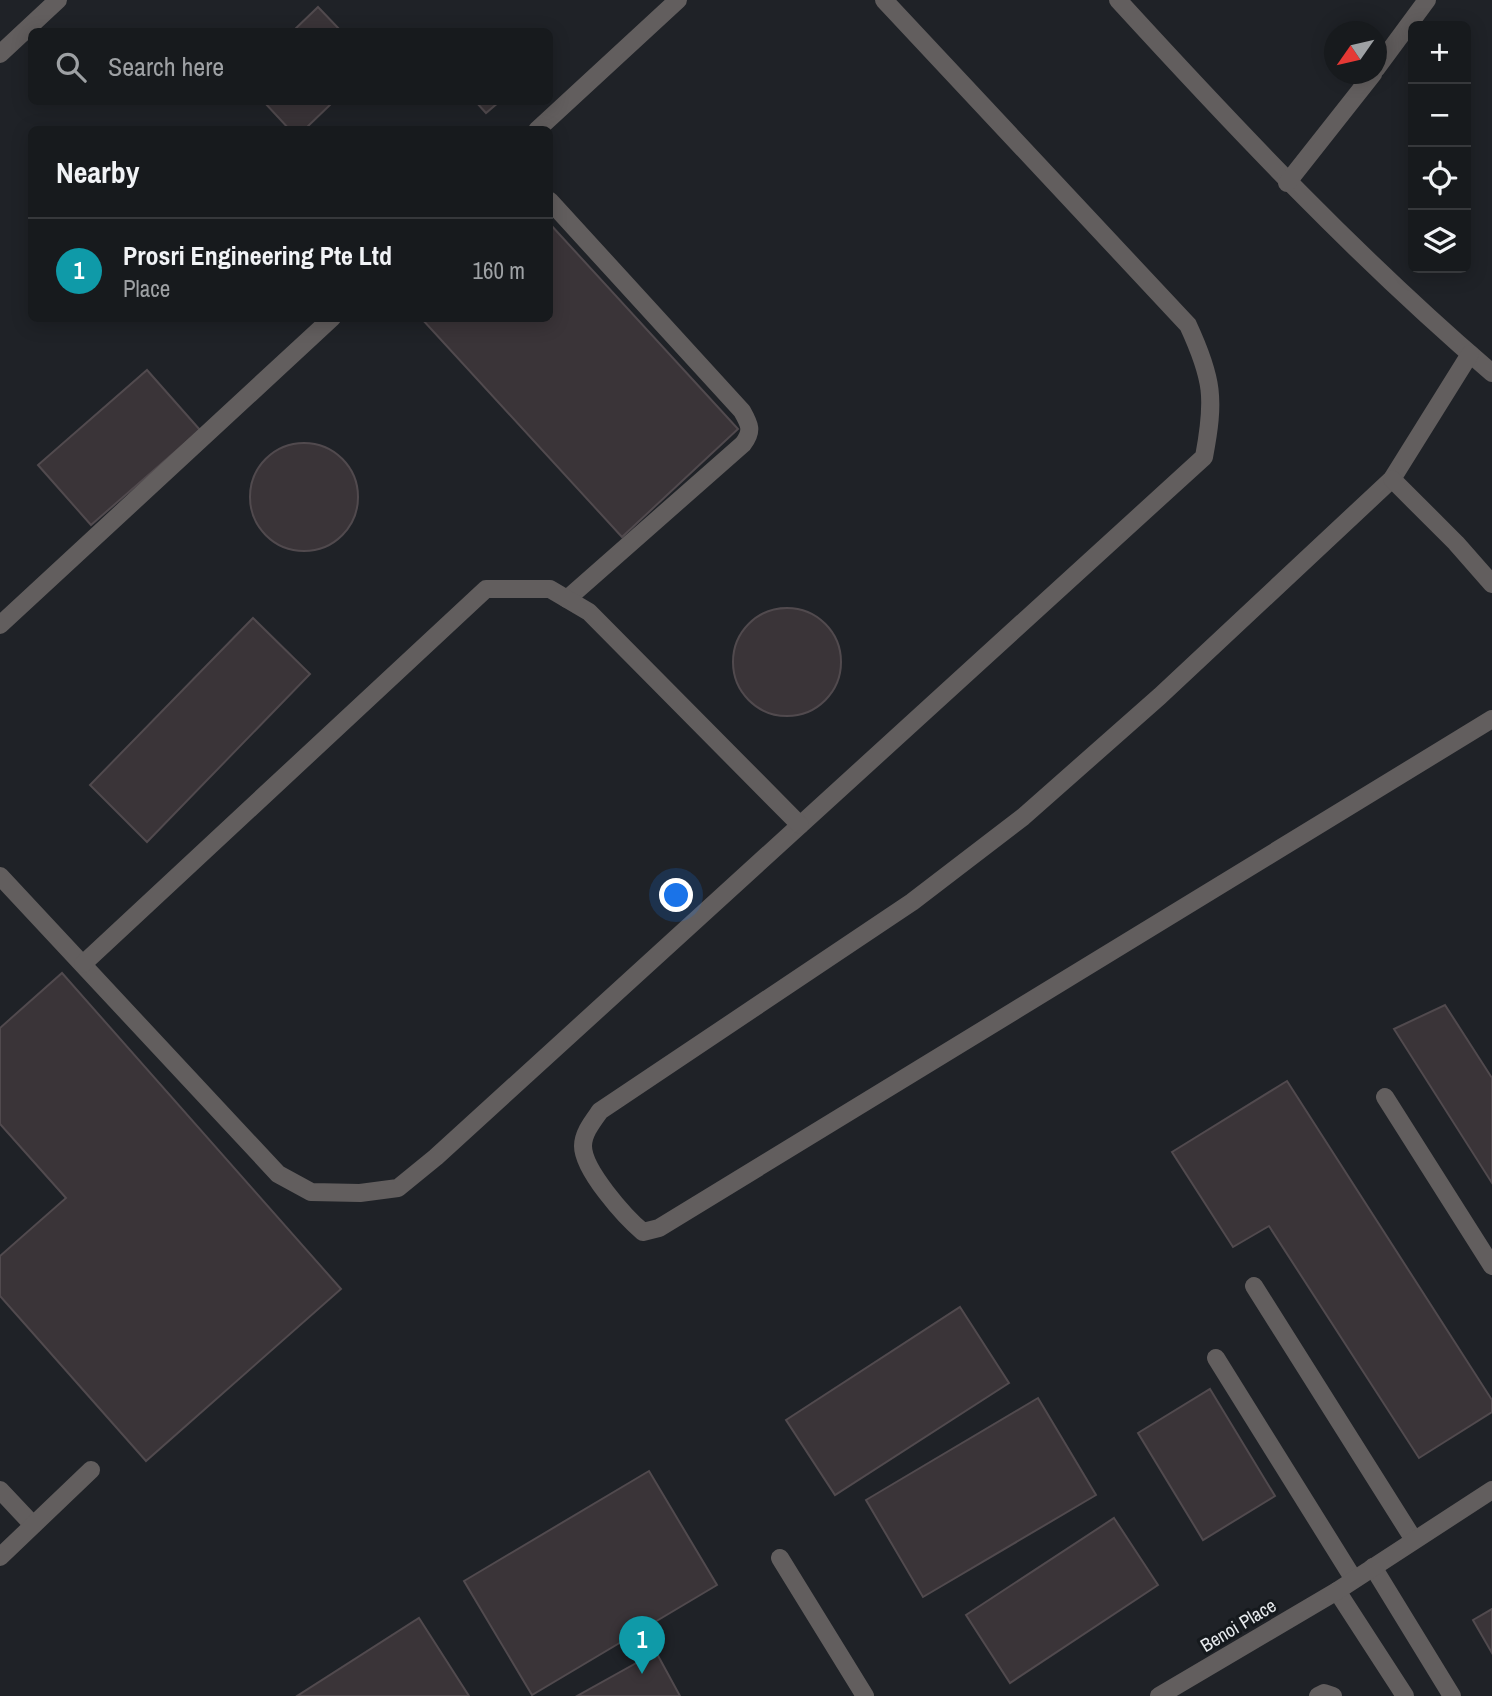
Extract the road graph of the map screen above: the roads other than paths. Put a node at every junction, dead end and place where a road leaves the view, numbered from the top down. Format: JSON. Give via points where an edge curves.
{"nodes":[{"id":1,"x":58,"y":0,"type":"edge"},
{"id":2,"x":678,"y":0,"type":"edge"},
{"id":3,"x":884,"y":0,"type":"edge"},
{"id":4,"x":1118,"y":0,"type":"edge"},
{"id":5,"x":1427,"y":0,"type":"edge"},
{"id":6,"x":0,"y":54,"type":"edge"},
{"id":7,"x":1387,"y":55,"type":"edge"},
{"id":8,"x":1365,"y":84,"type":"edge"},
{"id":9,"x":541,"y":126,"type":"edge"},
{"id":10,"x":1287,"y":183,"type":"junction"},
{"id":11,"x":553,"y":204,"type":"edge"},
{"id":12,"x":328,"y":322,"type":"edge"},
{"id":13,"x":1470,"y":354,"type":"junction"},
{"id":14,"x":1492,"y":373,"type":"edge"},
{"id":15,"x":1392,"y":479,"type":"junction"},
{"id":16,"x":1492,"y":584,"type":"edge"},
{"id":17,"x":567,"y":599,"type":"junction"},
{"id":18,"x":0,"y":625,"type":"edge"},
{"id":19,"x":1492,"y":719,"type":"edge"},
{"id":20,"x":800,"y":825,"type":"junction"},
{"id":21,"x":0,"y":876,"type":"edge"},
{"id":22,"x":83,"y":964,"type":"junction"},
{"id":23,"x":1385,"y":1097,"type":"dead end"},
{"id":24,"x":1492,"y":1266,"type":"edge"},
{"id":25,"x":1254,"y":1286,"type":"dead end"},
{"id":26,"x":1216,"y":1358,"type":"dead end"},
{"id":27,"x":91,"y":1470,"type":"dead end"},
{"id":28,"x":0,"y":1490,"type":"edge"},
{"id":29,"x":1492,"y":1490,"type":"edge"},
{"id":30,"x":33,"y":1525,"type":"junction"},
{"id":31,"x":1413,"y":1540,"type":"junction"},
{"id":32,"x":0,"y":1557,"type":"edge"},
{"id":33,"x":779,"y":1558,"type":"dead end"},
{"id":34,"x":1373,"y":1567,"type":"junction"},
{"id":35,"x":1353,"y":1578,"type":"junction"},
{"id":36,"x":1338,"y":1591,"type":"junction"},
{"id":37,"x":865,"y":1696,"type":"edge"},
{"id":38,"x":1159,"y":1696,"type":"edge"},
{"id":39,"x":1318,"y":1696,"type":"edge"},
{"id":40,"x":1333,"y":1696,"type":"edge"},
{"id":41,"x":1405,"y":1696,"type":"edge"},
{"id":42,"x":1452,"y":1696,"type":"edge"}],
"edges":[{"from":1,"to":6,"type":"street"},
{"from":2,"to":9,"type":"street"},
{"from":3,"to":20,"type":"street","via":[[1188,325],[1205,360],[1213,410],[1203,457]]},
{"from":4,"to":10,"type":"street"},
{"from":5,"to":7,"type":"street"},
{"from":8,"to":10,"type":"street"},
{"from":10,"to":13,"type":"street","via":[[1410,303]]},
{"from":11,"to":17,"type":"street","via":[[750,425],[743,444]]},
{"from":12,"to":18,"type":"street"},
{"from":13,"to":14,"type":"street"},
{"from":13,"to":15,"type":"street"},
{"from":15,"to":16,"type":"street"},
{"from":15,"to":19,"type":"street","via":[[1023,817],[912,902],[600,1111],[583,1146],[588,1162],[625,1217],[643,1232],[659,1228]]},
{"from":17,"to":20,"type":"street","via":[[589,612]]},
{"from":17,"to":22,"type":"street","via":[[550,589],[486,589]]},
{"from":20,"to":22,"type":"street","via":[[398,1188],[311,1192],[278,1174]]},
{"from":21,"to":22,"type":"street"},
{"from":23,"to":24,"type":"street"},
{"from":25,"to":31,"type":"street"},
{"from":26,"to":35,"type":"street"},
{"from":27,"to":30,"type":"street"},
{"from":28,"to":30,"type":"street"},
{"from":29,"to":31,"type":"street","name":"Benoi Place"},
{"from":30,"to":32,"type":"street"},
{"from":31,"to":34,"type":"street","name":"Benoi Place"},
{"from":33,"to":37,"type":"street"},
{"from":34,"to":35,"type":"street","name":"Benoi Place"},
{"from":34,"to":42,"type":"street"},
{"from":35,"to":36,"type":"street","name":"Benoi Place"},
{"from":36,"to":38,"type":"street","name":"Benoi Place"},
{"from":36,"to":41,"type":"street"},
{"from":39,"to":40,"type":"street"}]}
